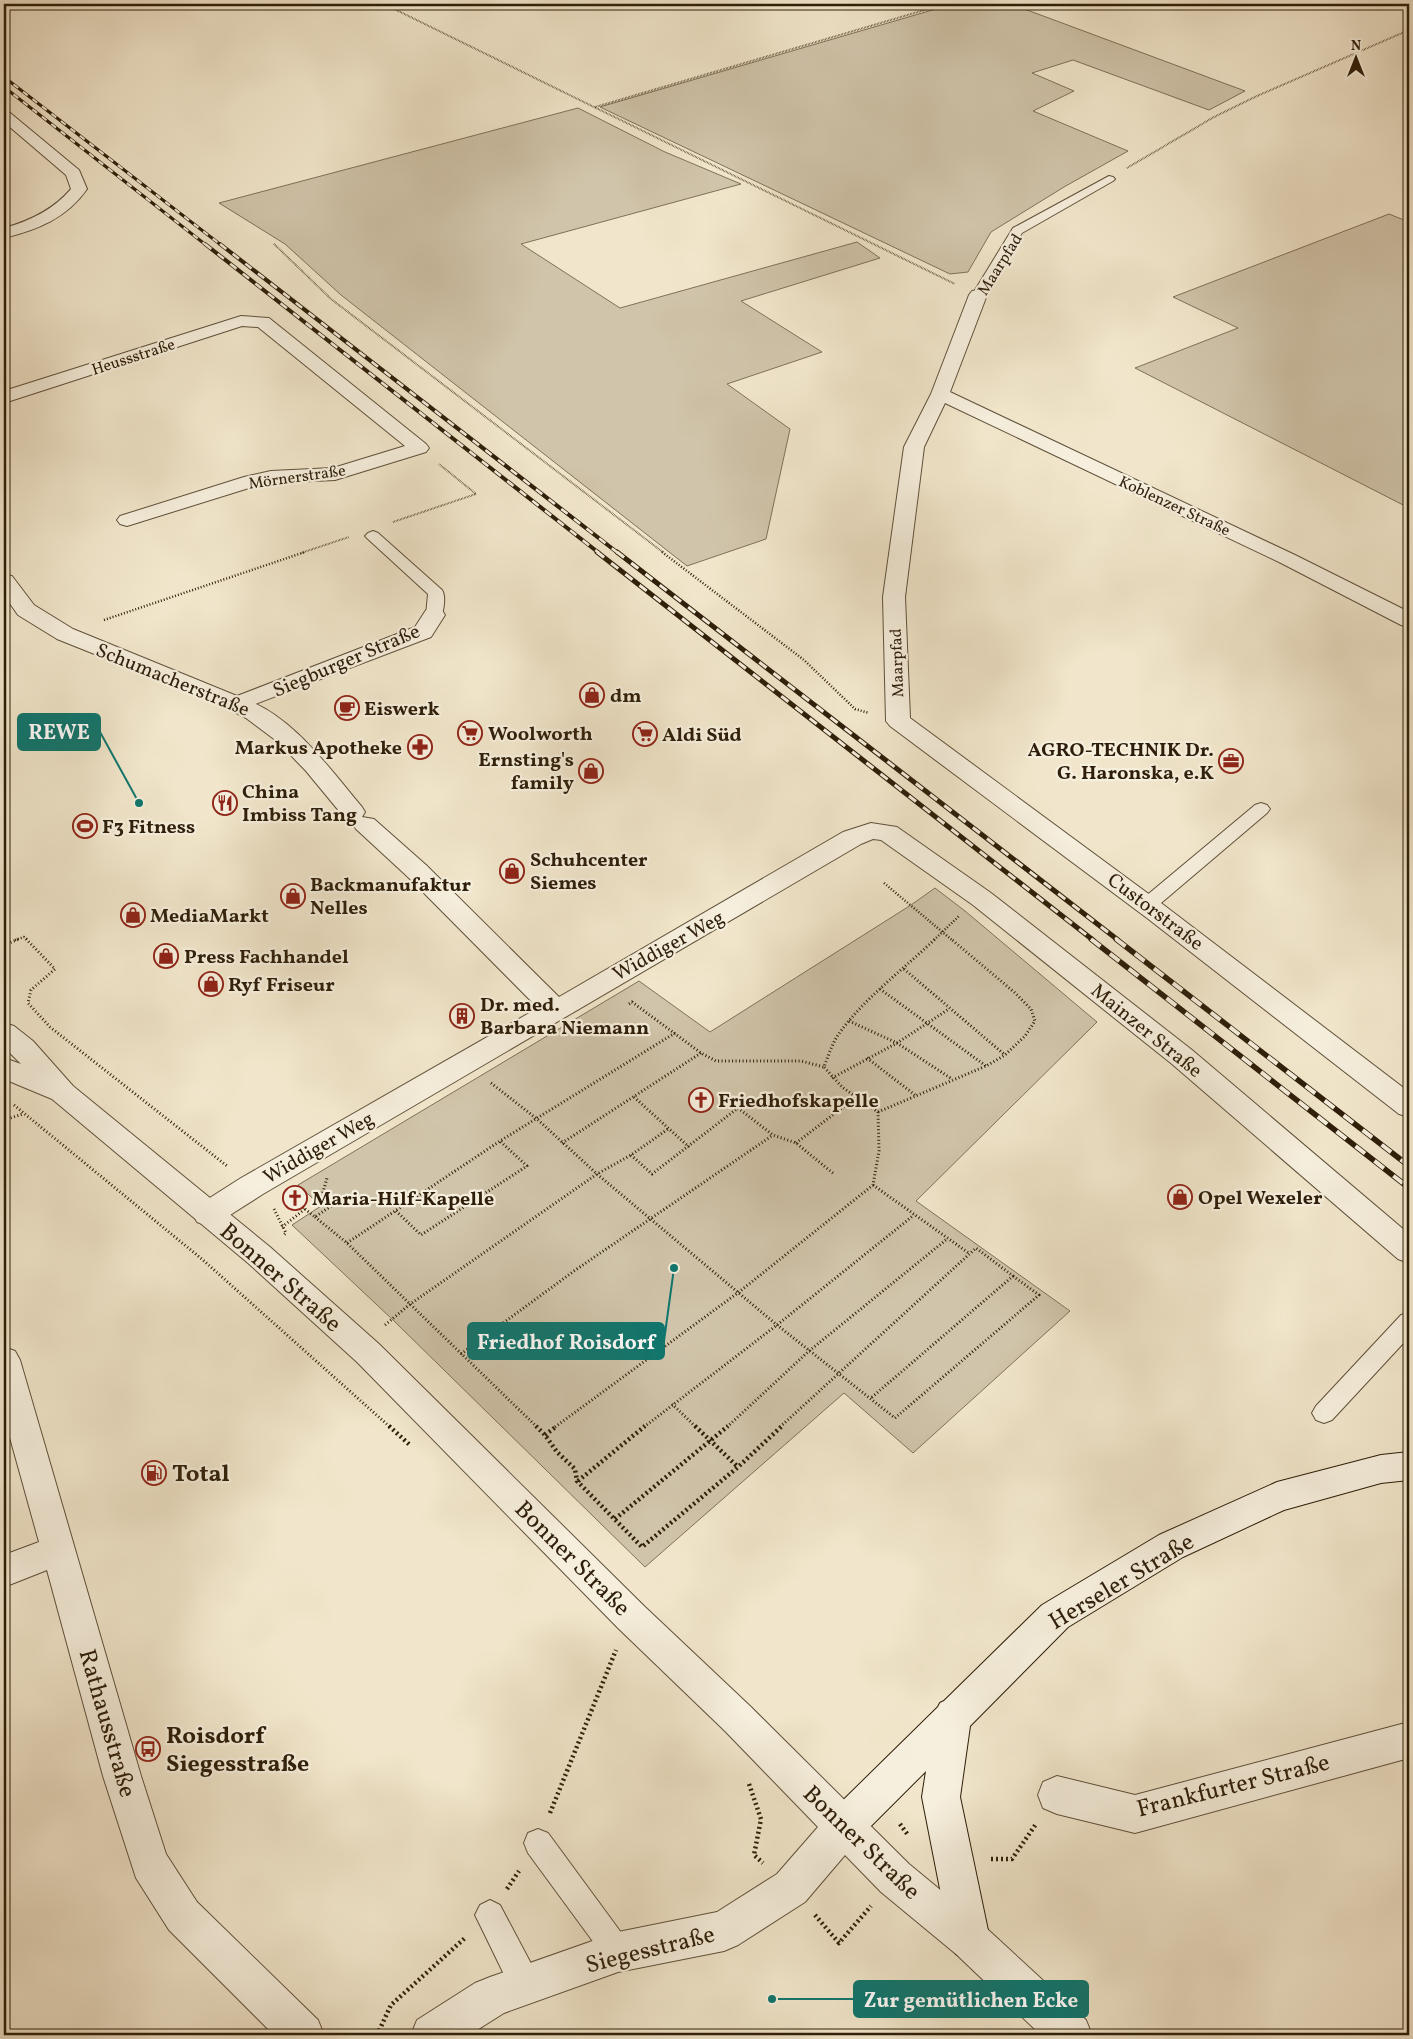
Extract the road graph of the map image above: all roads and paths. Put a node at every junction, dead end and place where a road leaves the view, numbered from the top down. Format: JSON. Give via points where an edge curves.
{"nodes":[{"id":1,"x":384,"y":4,"type":"edge"},
{"id":2,"x":405,"y":4,"type":"edge"},
{"id":3,"x":945,"y":4,"type":"edge"},
{"id":4,"x":391,"y":7,"type":"junction"},
{"id":5,"x":1409,"y":30,"type":"edge"},
{"id":6,"x":595,"y":107,"type":"junction"},
{"id":7,"x":4,"y":115,"type":"edge"},
{"id":8,"x":1109,"y":179,"type":"joint"},
{"id":9,"x":4,"y":233,"type":"edge"},
{"id":10,"x":274,"y":244,"type":"dead end"},
{"id":11,"x":978,"y":295,"type":"junction"},
{"id":12,"x":940,"y":394,"type":"junction"},
{"id":13,"x":4,"y":396,"type":"edge"},
{"id":14,"x":419,"y":448,"type":"junction"},
{"id":15,"x":127,"y":520,"type":"dead end"},
{"id":16,"x":384,"y":524,"type":"dead end"},
{"id":17,"x":357,"y":534,"type":"dead end"},
{"id":18,"x":373,"y":536,"type":"dead end"},
{"id":19,"x":4,"y":581,"type":"edge"},
{"id":20,"x":434,"y":616,"type":"joint"},
{"id":21,"x":1409,"y":620,"type":"edge"},
{"id":22,"x":65,"y":634,"type":"junction"},
{"id":23,"x":237,"y":704,"type":"junction"},
{"id":24,"x":898,"y":722,"type":"junction"},
{"id":25,"x":1261,"y":809,"type":"dead end"},
{"id":26,"x":872,"y":831,"type":"joint"},
{"id":27,"x":884,"y":883,"type":"dead end"},
{"id":28,"x":982,"y":899,"type":"junction"},
{"id":29,"x":1147,"y":904,"type":"junction"},
{"id":30,"x":943,"y":932,"type":"junction"},
{"id":31,"x":4,"y":945,"type":"edge"},
{"id":32,"x":904,"y":969,"type":"junction"},
{"id":33,"x":880,"y":989,"type":"junction"},
{"id":34,"x":624,"y":1007,"type":"dead end"},
{"id":35,"x":949,"y":1008,"type":"junction"},
{"id":36,"x":555,"y":1009,"type":"junction"},
{"id":37,"x":849,"y":1021,"type":"junction"},
{"id":38,"x":929,"y":1023,"type":"junction"},
{"id":39,"x":4,"y":1032,"type":"edge"},
{"id":40,"x":675,"y":1032,"type":"junction"},
{"id":41,"x":897,"y":1043,"type":"junction"},
{"id":42,"x":702,"y":1053,"type":"junction"},
{"id":43,"x":1005,"y":1055,"type":"junction"},
{"id":44,"x":867,"y":1058,"type":"junction"},
{"id":45,"x":986,"y":1066,"type":"junction"},
{"id":46,"x":824,"y":1067,"type":"junction"},
{"id":47,"x":4,"y":1068,"type":"edge"},
{"id":48,"x":499,"y":1078,"type":"dead end"},
{"id":49,"x":832,"y":1078,"type":"junction"},
{"id":50,"x":952,"y":1079,"type":"junction"},
{"id":51,"x":491,"y":1083,"type":"junction"},
{"id":52,"x":482,"y":1088,"type":"dead end"},
{"id":53,"x":63,"y":1093,"type":"junction"},
{"id":54,"x":915,"y":1095,"type":"junction"},
{"id":55,"x":634,"y":1097,"type":"junction"},
{"id":56,"x":855,"y":1098,"type":"junction"},
{"id":57,"x":1409,"y":1107,"type":"edge"},
{"id":58,"x":878,"y":1112,"type":"junction"},
{"id":59,"x":537,"y":1119,"type":"junction"},
{"id":60,"x":4,"y":1120,"type":"edge"},
{"id":61,"x":668,"y":1129,"type":"junction"},
{"id":62,"x":773,"y":1135,"type":"junction"},
{"id":63,"x":500,"y":1141,"type":"junction"},
{"id":64,"x":796,"y":1142,"type":"junction"},
{"id":65,"x":562,"y":1144,"type":"junction"},
{"id":66,"x":689,"y":1147,"type":"junction"},
{"id":67,"x":632,"y":1155,"type":"junction"},
{"id":68,"x":597,"y":1174,"type":"junction"},
{"id":69,"x":834,"y":1174,"type":"dead end"},
{"id":70,"x":328,"y":1177,"type":"dead end"},
{"id":71,"x":874,"y":1185,"type":"junction"},
{"id":72,"x":252,"y":1186,"type":"junction"},
{"id":73,"x":299,"y":1204,"type":"dead end"},
{"id":74,"x":305,"y":1209,"type":"junction"},
{"id":75,"x":396,"y":1211,"type":"junction"},
{"id":76,"x":208,"y":1214,"type":"junction"},
{"id":77,"x":914,"y":1215,"type":"junction"},
{"id":78,"x":315,"y":1217,"type":"junction"},
{"id":79,"x":652,"y":1219,"type":"junction"},
{"id":80,"x":282,"y":1227,"type":"dead end"},
{"id":81,"x":947,"y":1239,"type":"junction"},
{"id":82,"x":347,"y":1243,"type":"junction"},
{"id":83,"x":1409,"y":1251,"type":"edge"},
{"id":84,"x":970,"y":1254,"type":"junction"},
{"id":85,"x":1013,"y":1276,"type":"junction"},
{"id":86,"x":739,"y":1292,"type":"junction"},
{"id":87,"x":409,"y":1305,"type":"junction"},
{"id":88,"x":1409,"y":1322,"type":"edge"},
{"id":89,"x":778,"y":1325,"type":"junction"},
{"id":90,"x":358,"y":1344,"type":"junction"},
{"id":91,"x":809,"y":1351,"type":"junction"},
{"id":92,"x":461,"y":1354,"type":"junction"},
{"id":93,"x":4,"y":1360,"type":"edge"},
{"id":94,"x":838,"y":1373,"type":"junction"},
{"id":95,"x":871,"y":1398,"type":"junction"},
{"id":96,"x":672,"y":1404,"type":"junction"},
{"id":97,"x":1324,"y":1414,"type":"dead end"},
{"id":98,"x":545,"y":1435,"type":"junction"},
{"id":99,"x":711,"y":1442,"type":"junction"},
{"id":100,"x":418,"y":1453,"type":"dead end"},
{"id":101,"x":1409,"y":1466,"type":"edge"},
{"id":102,"x":738,"y":1467,"type":"junction"},
{"id":103,"x":578,"y":1481,"type":"junction"},
{"id":104,"x":615,"y":1518,"type":"junction"},
{"id":105,"x":59,"y":1550,"type":"junction"},
{"id":106,"x":4,"y":1571,"type":"edge"},
{"id":107,"x":618,"y":1647,"type":"dead end"},
{"id":108,"x":625,"y":1654,"type":"dead end"},
{"id":109,"x":953,"y":1715,"type":"junction"},
{"id":110,"x":1409,"y":1740,"type":"edge"},
{"id":111,"x":745,"y":1774,"type":"dead end"},
{"id":112,"x":1057,"y":1795,"type":"joint"},
{"id":113,"x":843,"y":1827,"type":"junction"},
{"id":114,"x":538,"y":1843,"type":"dead end"},
{"id":115,"x":950,"y":1843,"type":"junction"},
{"id":116,"x":895,"y":1878,"type":"junction"},
{"id":117,"x":791,"y":1888,"type":"junction"},
{"id":118,"x":490,"y":1915,"type":"dead end"},
{"id":119,"x":970,"y":1940,"type":"junction"},
{"id":120,"x":618,"y":1952,"type":"junction"},
{"id":121,"x":525,"y":1984,"type":"junction"},
{"id":122,"x":303,"y":2035,"type":"edge"},
{"id":123,"x":432,"y":2035,"type":"edge"},
{"id":124,"x":1071,"y":2035,"type":"edge"}],
"edges":[{"from":1,"to":4,"type":"path"},
{"from":2,"to":4,"type":"path"},
{"from":3,"to":6,"type":"path"},
{"from":4,"to":6,"type":"path"},
{"from":5,"to":8,"type":"path","via":[[1240,105]]},
{"from":6,"to":11,"type":"path"},
{"from":7,"to":9,"type":"street","via":[[73,173],[79,188],[56,214]]},
{"from":8,"to":11,"type":"lane","name":"Maarpfad","via":[[1017,231]]},
{"from":10,"to":24,"type":"path","via":[[331,298],[804,660],[855,709]]},
{"from":11,"to":12,"type":"street","name":"Maarpfad"},
{"from":12,"to":21,"type":"street","name":"Koblenzer Straße"},
{"from":12,"to":24,"type":"street","name":"Maarpfad","via":[[914,447],[894,597]]},
{"from":13,"to":14,"type":"street","name":"Heussstraße","via":[[241,321],[263,322]]},
{"from":14,"to":15,"type":"street","name":"Mörnerstraße","via":[[335,474],[244,483]]},
{"from":14,"to":16,"type":"path","via":[[476,494]]},
{"from":17,"to":22,"type":"path"},
{"from":18,"to":20,"type":"lane","name":"Siegburger Straße","via":[[436,593]]},
{"from":19,"to":22,"type":"street","name":"Schumacherstraße","via":[[26,610]]},
{"from":20,"to":23,"type":"street","name":"Siegburger Straße","via":[[423,632]]},
{"from":22,"to":23,"type":"street","name":"Schumacherstraße"},
{"from":23,"to":36,"type":"street","name":"Schumacherstraße","via":[[254,711],[287,737],[359,818]]},
{"from":24,"to":29,"type":"street","name":"Custorstraße"},
{"from":25,"to":29,"type":"lane"},
{"from":26,"to":28,"type":"street","name":"Mainzer Straße","via":[[888,832]]},
{"from":26,"to":36,"type":"street","name":"Widdiger Weg","via":[[852,838]]},
{"from":27,"to":30,"type":"path"},
{"from":28,"to":30,"type":"path"},
{"from":28,"to":83,"type":"street","name":"Mainzer Straße","via":[[1182,1057]]},
{"from":29,"to":57,"type":"street","name":"Custorstraße"},
{"from":30,"to":32,"type":"path"},
{"from":30,"to":43,"type":"path","via":[[1031,1008],[1035,1021]]},
{"from":31,"to":72,"type":"path","via":[[24,937],[55,969],[31,990],[28,1003],[50,1027]]},
{"from":32,"to":33,"type":"path"},
{"from":32,"to":35,"type":"path"},
{"from":33,"to":37,"type":"path"},
{"from":33,"to":38,"type":"path"},
{"from":34,"to":40,"type":"path","via":[[632,1002]]},
{"from":35,"to":38,"type":"path"},
{"from":35,"to":43,"type":"path"},
{"from":36,"to":72,"type":"street","name":"Widdiger Weg"},
{"from":37,"to":41,"type":"path"},
{"from":37,"to":46,"type":"path","via":[[837,1037]]},
{"from":38,"to":41,"type":"path"},
{"from":38,"to":45,"type":"path"},
{"from":39,"to":53,"type":"street","name":"Bonner Straße","via":[[23,1048]]},
{"from":40,"to":42,"type":"path"},
{"from":40,"to":59,"type":"path"},
{"from":41,"to":44,"type":"path"},
{"from":41,"to":50,"type":"path"},
{"from":42,"to":46,"type":"path","via":[[716,1061],[801,1061]]},
{"from":42,"to":55,"type":"path"},
{"from":43,"to":45,"type":"path"},
{"from":44,"to":49,"type":"path"},
{"from":44,"to":54,"type":"path"},
{"from":45,"to":50,"type":"path"},
{"from":46,"to":49,"type":"path"},
{"from":47,"to":53,"type":"street","name":"Bonner Straße"},
{"from":48,"to":51,"type":"path"},
{"from":49,"to":56,"type":"path"},
{"from":50,"to":54,"type":"path"},
{"from":51,"to":52,"type":"path"},
{"from":51,"to":59,"type":"path"},
{"from":53,"to":76,"type":"street","name":"Bonner Straße"},
{"from":54,"to":58,"type":"path"},
{"from":55,"to":61,"type":"path"},
{"from":55,"to":65,"type":"path"},
{"from":56,"to":58,"type":"path"},
{"from":56,"to":64,"type":"path"},
{"from":58,"to":71,"type":"path","via":[[879,1151]]},
{"from":59,"to":63,"type":"path"},
{"from":59,"to":65,"type":"path"},
{"from":60,"to":100,"type":"path","via":[[24,1114],[203,1260]]},
{"from":61,"to":66,"type":"path"},
{"from":61,"to":67,"type":"path"},
{"from":62,"to":64,"type":"path"},
{"from":62,"to":66,"type":"path","via":[[738,1108]]},
{"from":62,"to":79,"type":"path"},
{"from":63,"to":75,"type":"path"},
{"from":63,"to":75,"type":"path","via":[[527,1166],[421,1235]]},
{"from":64,"to":69,"type":"path"},
{"from":65,"to":68,"type":"path"},
{"from":66,"to":67,"type":"path","via":[[652,1174]]},
{"from":67,"to":68,"type":"path"},
{"from":68,"to":79,"type":"path"},
{"from":68,"to":87,"type":"path"},
{"from":70,"to":78,"type":"path","via":[[322,1196],[331,1206]]},
{"from":71,"to":77,"type":"path"},
{"from":71,"to":86,"type":"path"},
{"from":72,"to":76,"type":"street","name":"Widdiger Weg"},
{"from":73,"to":74,"type":"path"},
{"from":74,"to":78,"type":"path"},
{"from":74,"to":80,"type":"path"},
{"from":75,"to":82,"type":"path"},
{"from":76,"to":90,"type":"street","name":"Bonner Straße"},
{"from":77,"to":81,"type":"path"},
{"from":77,"to":89,"type":"path"},
{"from":78,"to":82,"type":"path"},
{"from":79,"to":86,"type":"path"},
{"from":79,"to":92,"type":"path","via":[[574,1271]]},
{"from":81,"to":84,"type":"path"},
{"from":81,"to":91,"type":"path"},
{"from":82,"to":87,"type":"path"},
{"from":84,"to":85,"type":"path","via":[[976,1248]]},
{"from":84,"to":94,"type":"path"},
{"from":85,"to":95,"type":"path"},
{"from":85,"to":95,"type":"path","via":[[1038,1295],[895,1418]]},
{"from":86,"to":89,"type":"path"},
{"from":86,"to":98,"type":"path"},
{"from":87,"to":90,"type":"path"},
{"from":87,"to":92,"type":"path"},
{"from":88,"to":97,"type":"lane"},
{"from":89,"to":91,"type":"path"},
{"from":89,"to":96,"type":"path"},
{"from":90,"to":113,"type":"street","name":"Bonner Straße"},
{"from":91,"to":94,"type":"path"},
{"from":91,"to":99,"type":"path"},
{"from":92,"to":98,"type":"path"},
{"from":93,"to":105,"type":"street","name":"Rathausstraße"},
{"from":94,"to":95,"type":"path"},
{"from":94,"to":102,"type":"path"},
{"from":96,"to":99,"type":"path"},
{"from":96,"to":103,"type":"path"},
{"from":98,"to":103,"type":"path","via":[[556,1452],[575,1469]]},
{"from":99,"to":102,"type":"path"},
{"from":99,"to":104,"type":"path"},
{"from":101,"to":109,"type":"street","name":"Herseler Straße","via":[[1381,1469],[1277,1496],[1172,1546],[1055,1616]]},
{"from":102,"to":104,"type":"path","via":[[642,1547]]},
{"from":103,"to":104,"type":"path"},
{"from":105,"to":106,"type":"street"},
{"from":105,"to":122,"type":"street","name":"Rathausstraße","via":[[150,1864],[183,1916]]},
{"from":107,"to":108,"type":"path"},
{"from":109,"to":113,"type":"street","name":"Herseler Straße"},
{"from":109,"to":115,"type":"street","via":[[941,1797]]},
{"from":110,"to":112,"type":"street","name":"Frankfurter Straße","via":[[1135,1814]]},
{"from":111,"to":117,"type":"path","via":[[761,1819],[754,1855]]},
{"from":112,"to":115,"type":"path","via":[[1012,1859],[989,1859],[973,1841]]},
{"from":113,"to":116,"type":"street","name":"Bonner Straße"},
{"from":113,"to":117,"type":"street","name":"Siegesstraße"},
{"from":114,"to":120,"type":"lane"},
{"from":115,"to":119,"type":"street"},
{"from":116,"to":117,"type":"path","via":[[839,1943]]},
{"from":116,"to":119,"type":"street","name":"Bonner Straße"},
{"from":117,"to":120,"type":"street","name":"Siegesstraße","via":[[724,1931]]},
{"from":118,"to":121,"type":"lane"},
{"from":119,"to":124,"type":"street","name":"Bonner Straße"},
{"from":120,"to":121,"type":"street","name":"Siegesstraße"},
{"from":121,"to":123,"type":"street","name":"Siegesstraße","via":[[490,1998]]}]}
